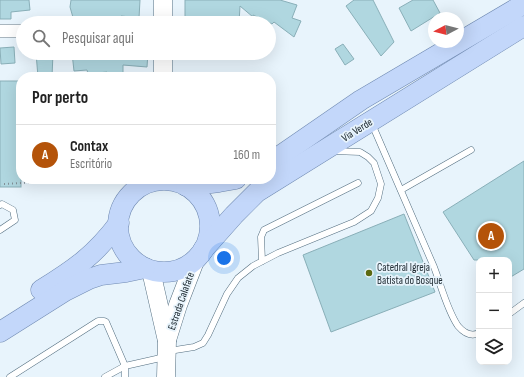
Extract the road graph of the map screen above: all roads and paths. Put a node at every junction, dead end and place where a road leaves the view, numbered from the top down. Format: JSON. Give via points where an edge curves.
{"nodes":[{"id":1,"x":163,"y":0,"type":"edge"},
{"id":2,"x":524,"y":4,"type":"edge"},
{"id":3,"x":163,"y":16,"type":"edge"},
{"id":4,"x":524,"y":26,"type":"edge"},
{"id":5,"x":16,"y":30,"type":"edge"},
{"id":6,"x":0,"y":31,"type":"edge"},
{"id":7,"x":163,"y":60,"type":"edge"},
{"id":8,"x":163,"y":72,"type":"edge"},
{"id":9,"x":370,"y":121,"type":"junction"},
{"id":10,"x":471,"y":150,"type":"dead end"},
{"id":11,"x":323,"y":151,"type":"junction"},
{"id":12,"x":276,"y":159,"type":"edge"},
{"id":13,"x":276,"y":180,"type":"edge"},
{"id":14,"x":16,"y":183,"type":"edge"},
{"id":15,"x":358,"y":183,"type":"dead end"},
{"id":16,"x":4,"y":184,"type":"dead end"},
{"id":17,"x":140,"y":184,"type":"edge"},
{"id":18,"x":183,"y":184,"type":"edge"},
{"id":19,"x":270,"y":184,"type":"edge"},
{"id":20,"x":401,"y":190,"type":"junction"},
{"id":21,"x":0,"y":205,"type":"edge"},
{"id":22,"x":119,"y":223,"type":"junction"},
{"id":23,"x":0,"y":230,"type":"edge"},
{"id":24,"x":199,"y":256,"type":"junction"},
{"id":25,"x":262,"y":261,"type":"junction"},
{"id":26,"x":148,"y":269,"type":"junction"},
{"id":27,"x":60,"y":287,"type":"junction"},
{"id":28,"x":524,"y":304,"type":"edge"},
{"id":29,"x":512,"y":312,"type":"edge"},
{"id":30,"x":0,"y":316,"type":"edge"},
{"id":31,"x":0,"y":332,"type":"edge"},
{"id":32,"x":476,"y":334,"type":"edge"},
{"id":33,"x":167,"y":350,"type":"junction"},
{"id":34,"x":125,"y":366,"type":"junction"},
{"id":35,"x":10,"y":377,"type":"edge"},
{"id":36,"x":105,"y":377,"type":"edge"},
{"id":37,"x":125,"y":377,"type":"edge"},
{"id":38,"x":166,"y":377,"type":"edge"}],
"edges":[{"from":1,"to":3,"type":"street"},
{"from":2,"to":12,"type":"main road","name":"Via Verde","via":[[361,100]]},
{"from":4,"to":9,"type":"main road","name":"Via Verde"},
{"from":5,"to":6,"type":"street"},
{"from":7,"to":8,"type":"street"},
{"from":9,"to":11,"type":"main road","name":"Via Verde"},
{"from":9,"to":20,"type":"lane"},
{"from":10,"to":20,"type":"lane"},
{"from":11,"to":13,"type":"main road","name":"Via Verde"},
{"from":11,"to":25,"type":"lane","via":[[360,152],[374,163],[381,184],[378,198],[371,211],[354,222]]},
{"from":14,"to":16,"type":"path"},
{"from":15,"to":25,"type":"lane","via":[[264,230],[261,237]]},
{"from":17,"to":22,"type":"main road","via":[[122,209]]},
{"from":18,"to":24,"type":"main road","via":[[198,195],[206,207],[210,222],[209,236]]},
{"from":19,"to":24,"type":"main road","name":"Via Verde","via":[[257,192],[234,215]]},
{"from":20,"to":32,"type":"lane","via":[[454,319],[466,333]]},
{"from":21,"to":23,"type":"lane","via":[[13,210],[15,220]]},
{"from":22,"to":26,"type":"main road","via":[[125,250]]},
{"from":22,"to":27,"type":"main road"},
{"from":24,"to":26,"type":"main road","via":[[185,267],[174,271]]},
{"from":24,"to":33,"type":"street","name":"Estrada Calafate","via":[[178,305]]},
{"from":25,"to":33,"type":"lane","via":[[238,278],[227,294],[203,343],[194,347]]},
{"from":26,"to":27,"type":"main road","via":[[101,275]]},
{"from":26,"to":33,"type":"street","name":"Estrada Calafate"},
{"from":27,"to":30,"type":"main road"},
{"from":27,"to":31,"type":"main road"},
{"from":28,"to":29,"type":"lane"},
{"from":33,"to":34,"type":"lane"},
{"from":33,"to":38,"type":"street","name":"Estrada Calafate"},
{"from":34,"to":35,"type":"lane","via":[[106,322],[98,321]]},
{"from":34,"to":36,"type":"lane"},
{"from":34,"to":37,"type":"lane"}]}
